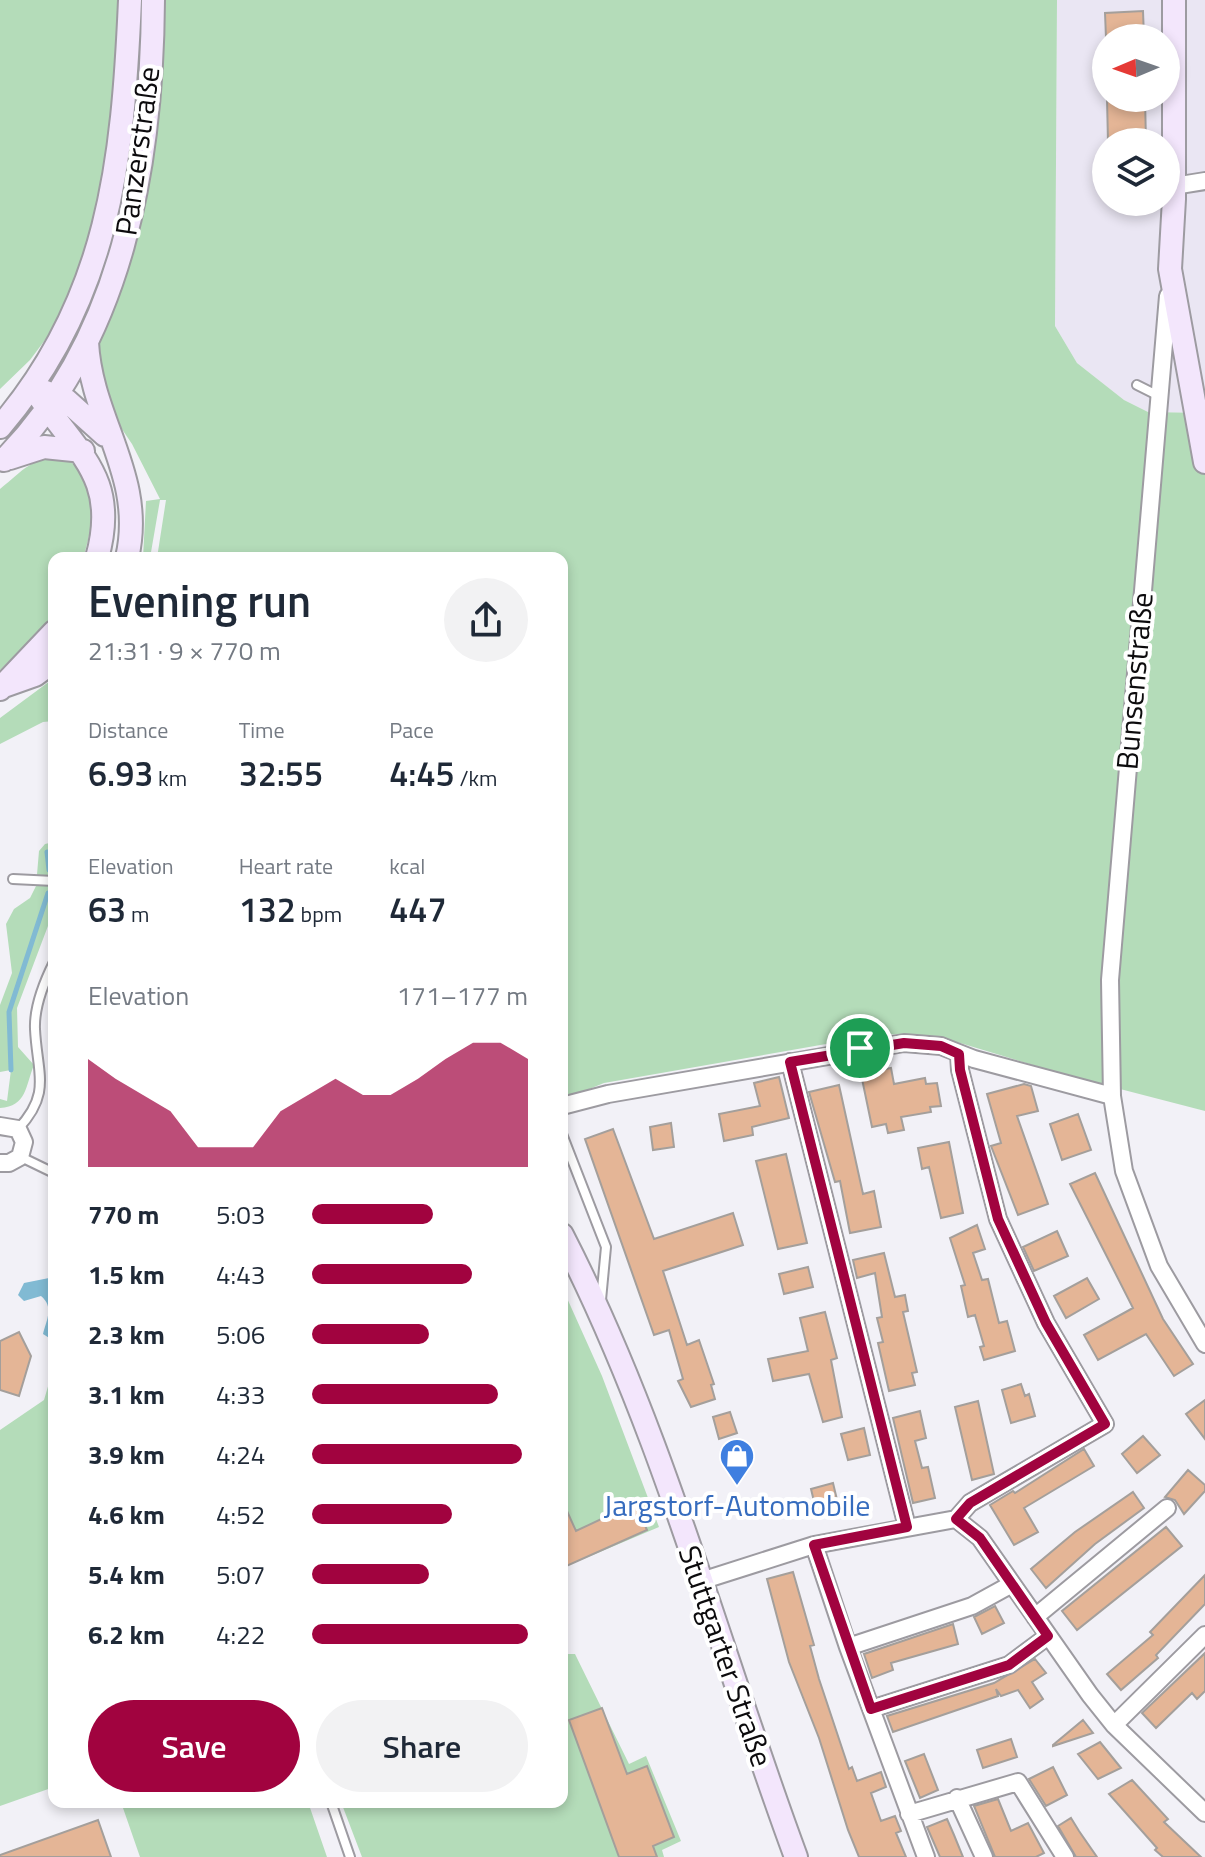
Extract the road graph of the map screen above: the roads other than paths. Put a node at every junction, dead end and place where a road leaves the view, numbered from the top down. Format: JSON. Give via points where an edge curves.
{"nodes":[{"id":1,"x":130,"y":0,"type":"edge"},
{"id":2,"x":153,"y":0,"type":"edge"},
{"id":3,"x":1174,"y":0,"type":"edge"},
{"id":4,"x":1174,"y":128,"type":"edge"},
{"id":5,"x":1205,"y":181,"type":"edge"},
{"id":6,"x":1180,"y":185,"type":"edge"},
{"id":7,"x":1173,"y":216,"type":"edge"},
{"id":8,"x":1170,"y":269,"type":"junction"},
{"id":9,"x":87,"y":342,"type":"junction"},
{"id":10,"x":1137,"y":385,"type":"dead end"},
{"id":11,"x":46,"y":397,"type":"junction"},
{"id":12,"x":1160,"y":397,"type":"junction"},
{"id":13,"x":0,"y":427,"type":"edge"},
{"id":14,"x":112,"y":440,"type":"junction"},
{"id":15,"x":83,"y":451,"type":"junction"},
{"id":16,"x":2,"y":462,"type":"edge"},
{"id":17,"x":1205,"y":462,"type":"edge"},
{"id":18,"x":98,"y":552,"type":"edge"},
{"id":19,"x":128,"y":552,"type":"edge"},
{"id":20,"x":48,"y":638,"type":"edge"},
{"id":21,"x":48,"y":665,"type":"edge"},
{"id":22,"x":2,"y":688,"type":"edge"},
{"id":23,"x":13,"y":879,"type":"dead end"},
{"id":24,"x":48,"y":881,"type":"edge"},
{"id":25,"x":48,"y":977,"type":"edge"},
{"id":26,"x":959,"y":1054,"type":"junction"},
{"id":27,"x":790,"y":1062,"type":"junction"},
{"id":28,"x":1112,"y":1096,"type":"junction"},
{"id":29,"x":568,"y":1104,"type":"edge"},
{"id":30,"x":0,"y":1126,"type":"edge"},
{"id":31,"x":18,"y":1129,"type":"junction"},
{"id":32,"x":568,"y":1149,"type":"edge"},
{"id":33,"x":20,"y":1157,"type":"junction"},
{"id":34,"x":0,"y":1164,"type":"edge"},
{"id":35,"x":48,"y":1170,"type":"edge"},
{"id":36,"x":568,"y":1247,"type":"edge"},
{"id":37,"x":599,"y":1309,"type":"junction"},
{"id":38,"x":1205,"y":1344,"type":"edge"},
{"id":39,"x":1167,"y":1508,"type":"dead end"},
{"id":40,"x":956,"y":1519,"type":"junction"},
{"id":41,"x":907,"y":1527,"type":"junction"},
{"id":42,"x":814,"y":1545,"type":"junction"},
{"id":43,"x":701,"y":1581,"type":"junction"},
{"id":44,"x":1012,"y":1584,"type":"junction"},
{"id":45,"x":1035,"y":1617,"type":"junction"},
{"id":46,"x":1205,"y":1635,"type":"edge"},
{"id":47,"x":1048,"y":1636,"type":"junction"},
{"id":48,"x":848,"y":1647,"type":"junction"},
{"id":49,"x":871,"y":1709,"type":"junction"},
{"id":50,"x":1114,"y":1725,"type":"junction"},
{"id":51,"x":957,"y":1798,"type":"junction"},
{"id":52,"x":333,"y":1808,"type":"edge"},
{"id":53,"x":1205,"y":1813,"type":"edge"},
{"id":54,"x":909,"y":1814,"type":"junction"},
{"id":55,"x":350,"y":1857,"type":"edge"},
{"id":56,"x":796,"y":1857,"type":"edge"},
{"id":57,"x":926,"y":1857,"type":"edge"},
{"id":58,"x":984,"y":1857,"type":"edge"},
{"id":59,"x":1065,"y":1857,"type":"edge"}],
"edges":[{"from":1,"to":11,"type":"main road","name":"Panzerstraße","via":[[123,124],[107,215]]},
{"from":2,"to":9,"type":"main road","name":"Panzerstraße","via":[[146,132],[135,197],[122,252]]},
{"from":3,"to":4,"type":"main road","name":"Bunsenstraße"},
{"from":5,"to":6,"type":"street"},
{"from":7,"to":8,"type":"main road","name":"Bunsenstraße"},
{"from":8,"to":12,"type":"street","name":"Bunsenstraße"},
{"from":8,"to":17,"type":"main road"},
{"from":9,"to":11,"type":"main road","name":"Panzerstraße"},
{"from":9,"to":14,"type":"main road","via":[[92,387]]},
{"from":10,"to":12,"type":"lane"},
{"from":11,"to":13,"type":"main road"},
{"from":11,"to":14,"type":"main road"},
{"from":11,"to":15,"type":"main road"},
{"from":11,"to":16,"type":"main road","name":"Panzerstraße"},
{"from":12,"to":28,"type":"street","name":"Bunsenstraße","via":[[1110,980]]},
{"from":14,"to":19,"type":"main road","via":[[132,502]]},
{"from":15,"to":16,"type":"main road","via":[[44,447]]},
{"from":15,"to":18,"type":"main road","via":[[102,504]]},
{"from":20,"to":22,"type":"main road"},
{"from":21,"to":22,"type":"main road"},
{"from":23,"to":24,"type":"lane"},
{"from":25,"to":31,"type":"lane","via":[[34,1026],[41,1085],[37,1107]]},
{"from":26,"to":27,"type":"street","via":[[941,1046],[904,1043]]},
{"from":26,"to":28,"type":"street"},
{"from":26,"to":40,"type":"street","via":[[998,1219],[1046,1323],[1105,1424],[970,1503]]},
{"from":27,"to":29,"type":"street"},
{"from":27,"to":41,"type":"street"},
{"from":28,"to":38,"type":"street","name":"Bunsenstraße","via":[[1124,1171],[1159,1266]]},
{"from":30,"to":31,"type":"street"},
{"from":31,"to":33,"type":"street","via":[[24,1142]]},
{"from":32,"to":37,"type":"lane","via":[[606,1247]]},
{"from":33,"to":34,"type":"street"},
{"from":33,"to":35,"type":"lane"},
{"from":36,"to":37,"type":"main road","name":"Stuttgarter Straße"},
{"from":37,"to":43,"type":"main road","name":"Stuttgarter Straße"},
{"from":39,"to":45,"type":"street"},
{"from":40,"to":41,"type":"street"},
{"from":40,"to":44,"type":"street","via":[[980,1538]]},
{"from":41,"to":42,"type":"street"},
{"from":42,"to":43,"type":"street"},
{"from":42,"to":48,"type":"street"},
{"from":43,"to":56,"type":"main road","name":"Stuttgarter Straße"},
{"from":44,"to":45,"type":"street"},
{"from":44,"to":48,"type":"street","via":[[972,1606]]},
{"from":45,"to":47,"type":"street"},
{"from":46,"to":50,"type":"street"},
{"from":47,"to":49,"type":"street","via":[[1009,1665]]},
{"from":47,"to":50,"type":"street"},
{"from":48,"to":49,"type":"street"},
{"from":49,"to":54,"type":"street"},
{"from":50,"to":53,"type":"street"},
{"from":51,"to":54,"type":"street"},
{"from":51,"to":58,"type":"street"},
{"from":51,"to":59,"type":"street","via":[[1018,1782]]},
{"from":52,"to":55,"type":"lane"},
{"from":54,"to":57,"type":"street"}]}
